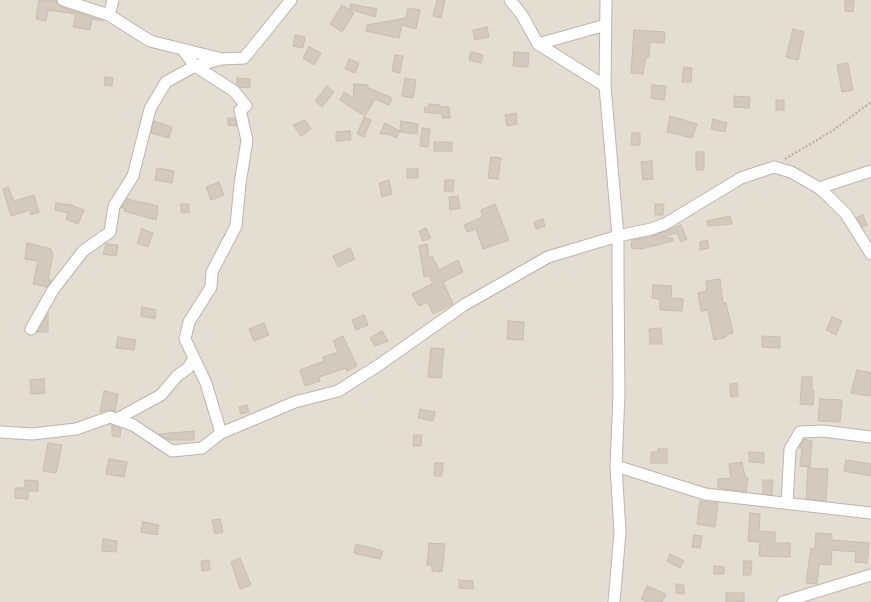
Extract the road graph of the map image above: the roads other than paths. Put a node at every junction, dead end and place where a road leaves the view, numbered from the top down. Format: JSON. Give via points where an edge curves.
{"nodes":[{"id":1,"x":63,"y":0,"type":"edge"},
{"id":2,"x":114,"y":0,"type":"edge"},
{"id":3,"x":290,"y":0,"type":"edge"},
{"id":4,"x":510,"y":0,"type":"edge"},
{"id":5,"x":606,"y":0,"type":"edge"},
{"id":6,"x":109,"y":15,"type":"junction"},
{"id":7,"x":606,"y":25,"type":"junction"},
{"id":8,"x":538,"y":44,"type":"junction"},
{"id":9,"x":182,"y":49,"type":"junction"},
{"id":10,"x":222,"y":59,"type":"junction"},
{"id":11,"x":195,"y":66,"type":"junction"},
{"id":12,"x":604,"y":86,"type":"junction"},
{"id":13,"x":871,"y":171,"type":"edge"},
{"id":14,"x":819,"y":188,"type":"junction"},
{"id":15,"x":618,"y":236,"type":"junction"},
{"id":16,"x":871,"y":254,"type":"edge"},
{"id":17,"x":31,"y":329,"type":"dead end"},
{"id":18,"x":194,"y":358,"type":"junction"},
{"id":19,"x":117,"y":419,"type":"junction"},
{"id":20,"x":0,"y":432,"type":"edge"},
{"id":21,"x":222,"y":433,"type":"junction"},
{"id":22,"x":871,"y":437,"type":"edge"},
{"id":23,"x":616,"y":466,"type":"junction"},
{"id":24,"x":787,"y":503,"type":"junction"},
{"id":25,"x":871,"y":513,"type":"edge"},
{"id":26,"x":871,"y":575,"type":"edge"},
{"id":27,"x":614,"y":602,"type":"edge"},
{"id":28,"x":783,"y":602,"type":"edge"}],
"edges":[{"from":1,"to":6,"type":"street"},
{"from":2,"to":6,"type":"street"},
{"from":3,"to":10,"type":"street","via":[[244,58]]},
{"from":4,"to":8,"type":"street","via":[[522,15]]},
{"from":5,"to":7,"type":"street"},
{"from":6,"to":9,"type":"street","via":[[150,41]]},
{"from":7,"to":8,"type":"street"},
{"from":7,"to":12,"type":"street"},
{"from":8,"to":12,"type":"street"},
{"from":9,"to":10,"type":"street"},
{"from":9,"to":11,"type":"street"},
{"from":10,"to":11,"type":"street"},
{"from":11,"to":17,"type":"street","via":[[166,82],[150,109],[133,176],[114,206],[110,232],[83,251],[52,290]]},
{"from":11,"to":18,"type":"street","via":[[234,91],[246,106],[240,110],[247,140],[236,226],[212,272],[211,287],[189,322],[185,339]]},
{"from":12,"to":15,"type":"street"},
{"from":13,"to":14,"type":"street"},
{"from":14,"to":15,"type":"street","via":[[791,172],[774,167],[740,178],[665,224]]},
{"from":14,"to":16,"type":"street","via":[[846,214]]},
{"from":15,"to":21,"type":"street","via":[[548,257],[464,305],[338,391],[295,402]]},
{"from":15,"to":23,"type":"street","via":[[619,394]]},
{"from":18,"to":19,"type":"street","via":[[188,368],[177,376],[161,395]]},
{"from":18,"to":21,"type":"street","via":[[206,383]]},
{"from":19,"to":20,"type":"street","via":[[110,417],[76,429],[32,434]]},
{"from":19,"to":21,"type":"street","via":[[172,452],[202,448]]},
{"from":22,"to":24,"type":"street","via":[[823,431],[800,432],[790,449]]},
{"from":23,"to":24,"type":"street","via":[[705,494]]},
{"from":23,"to":27,"type":"street","via":[[620,532]]},
{"from":24,"to":25,"type":"street"},
{"from":26,"to":28,"type":"street"}]}
